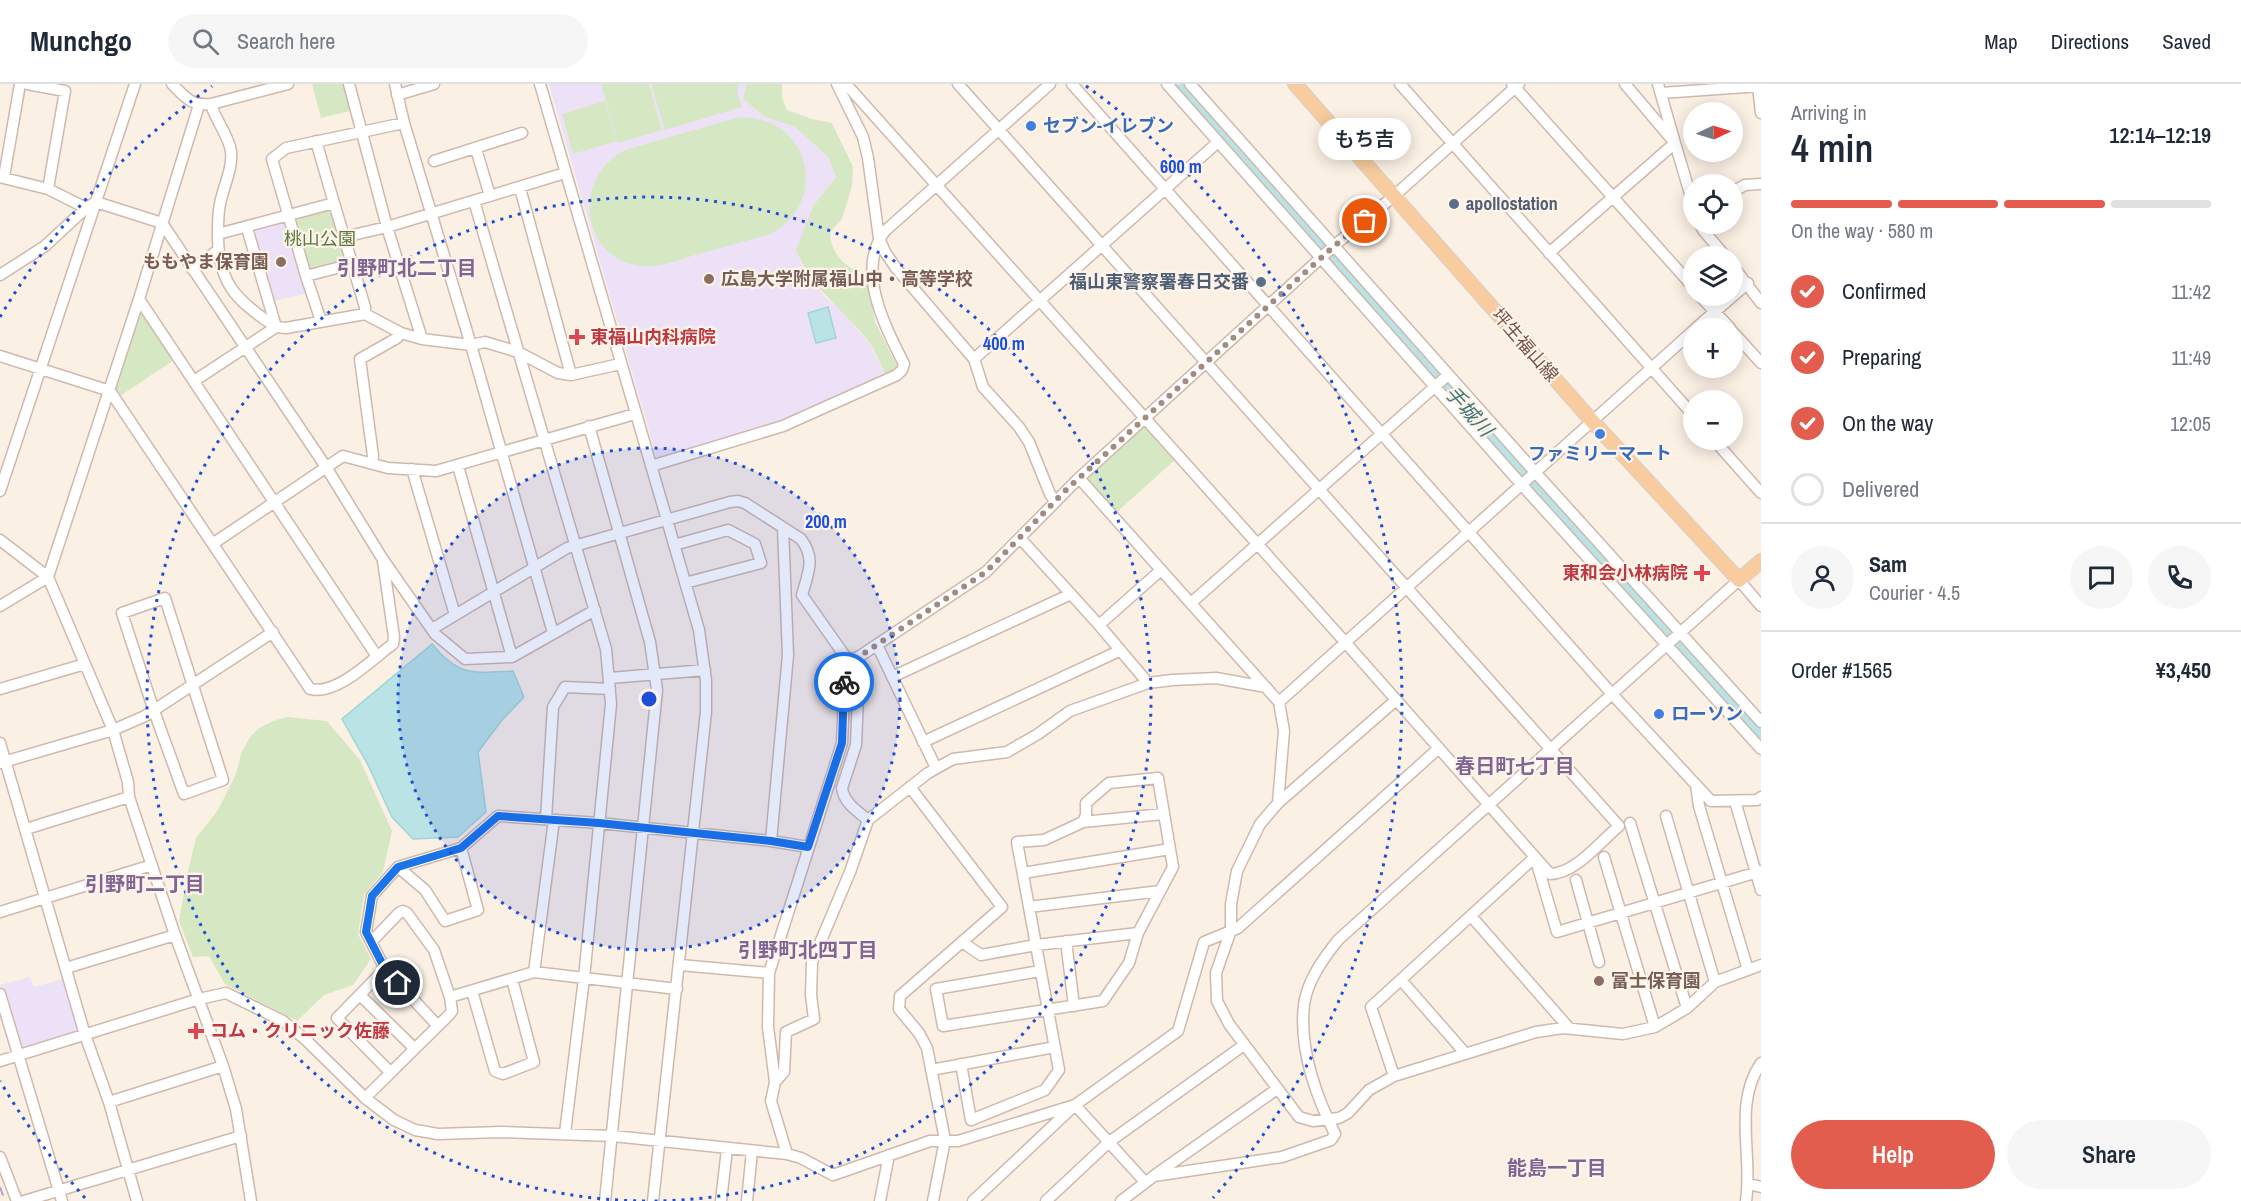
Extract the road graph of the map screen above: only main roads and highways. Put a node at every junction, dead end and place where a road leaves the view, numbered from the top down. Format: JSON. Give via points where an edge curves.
{"nodes":[{"id":1,"x":1295,"y":84,"type":"edge"},
{"id":2,"x":1761,"y":561,"type":"edge"}],
"edges":[{"from":1,"to":2,"type":"main road","name":"坪生福山線","via":[[1592,421],[1739,580]]}]}
